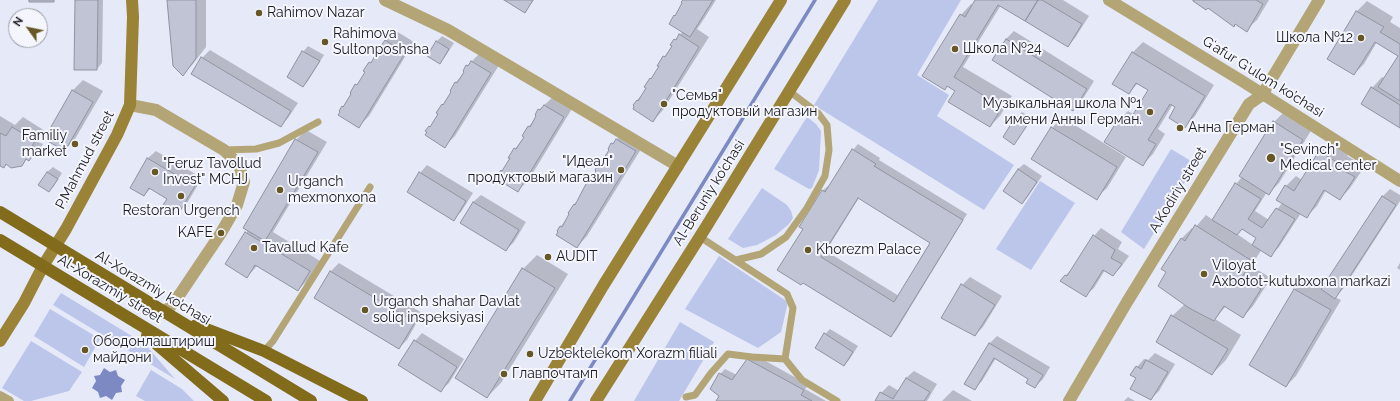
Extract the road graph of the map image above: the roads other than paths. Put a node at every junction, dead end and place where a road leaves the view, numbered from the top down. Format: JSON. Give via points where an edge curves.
{"nodes":[{"id":1,"x":132,"y":0,"type":"edge"},
{"id":2,"x":385,"y":0,"type":"edge"},
{"id":3,"x":781,"y":0,"type":"edge"},
{"id":4,"x":845,"y":0,"type":"edge"},
{"id":5,"x":1109,"y":0,"type":"edge"},
{"id":6,"x":1319,"y":0,"type":"edge"},
{"id":7,"x":789,"y":91,"type":"junction"},
{"id":8,"x":1262,"y":95,"type":"junction"},
{"id":9,"x":130,"y":105,"type":"junction"},
{"id":10,"x":318,"y":122,"type":"dead end"},
{"id":11,"x":224,"y":150,"type":"junction"},
{"id":12,"x":678,"y":166,"type":"junction"},
{"id":13,"x":1400,"y":181,"type":"edge"},
{"id":14,"x":370,"y":188,"type":"dead end"},
{"id":15,"x":0,"y":212,"type":"edge"},
{"id":16,"x":700,"y":237,"type":"junction"},
{"id":17,"x":0,"y":240,"type":"edge"},
{"id":18,"x":56,"y":247,"type":"junction"},
{"id":19,"x":736,"y":260,"type":"junction"},
{"id":20,"x":43,"y":266,"type":"junction"},
{"id":21,"x":165,"y":313,"type":"junction"},
{"id":22,"x":121,"y":314,"type":"junction"},
{"id":23,"x":0,"y":341,"type":"edge"},
{"id":24,"x":264,"y":351,"type":"junction"},
{"id":25,"x":785,"y":359,"type":"junction"},
{"id":26,"x":0,"y":396,"type":"edge"},
{"id":27,"x":686,"y":397,"type":"dead end"},
{"id":28,"x":9,"y":401,"type":"edge"},
{"id":29,"x":223,"y":401,"type":"edge"},
{"id":30,"x":266,"y":401,"type":"edge"},
{"id":31,"x":311,"y":401,"type":"edge"},
{"id":32,"x":362,"y":401,"type":"edge"},
{"id":33,"x":535,"y":401,"type":"edge"},
{"id":34,"x":596,"y":401,"type":"edge"},
{"id":35,"x":837,"y":401,"type":"edge"},
{"id":36,"x":1069,"y":401,"type":"edge"}],
"edges":[{"from":1,"to":9,"type":"main road","name":"P.Mahmud street"},
{"from":2,"to":12,"type":"street","via":[[448,30]]},
{"from":3,"to":12,"type":"main road"},
{"from":4,"to":7,"type":"main road","name":"Al-Beruniy ko’chasi"},
{"from":5,"to":8,"type":"street","name":"Gʻafur Gʻulom ko’chasi"},
{"from":6,"to":8,"type":"street","name":"A.Kodiriy street"},
{"from":7,"to":16,"type":"main road","name":"Al-Beruniy ko’chasi"},
{"from":7,"to":19,"type":"lane","via":[[818,113],[827,125],[829,150],[824,176],[807,208],[786,237],[761,254]]},
{"from":8,"to":13,"type":"street","name":"Gʻafur Gʻulom ko’chasi"},
{"from":8,"to":36,"type":"street","name":"A.Kodiriy street","via":[[1249,104]]},
{"from":9,"to":11,"type":"street","name":"P.Mahmud street","via":[[156,110]]},
{"from":9,"to":18,"type":"main road","name":"P.Mahmud street","via":[[117,135]]},
{"from":10,"to":11,"type":"lane","via":[[279,143],[256,149]]},
{"from":11,"to":21,"type":"street","name":"P.Mahmud street","via":[[239,165],[244,182],[237,205],[221,233]]},
{"from":12,"to":33,"type":"main road"},
{"from":14,"to":24,"type":"lane","via":[[273,341]]},
{"from":15,"to":18,"type":"main road","name":"Al-Xorazmiy ko’chasi"},
{"from":16,"to":19,"type":"lane"},
{"from":16,"to":34,"type":"main road","name":"Al-Beruniy ko’chasi"},
{"from":17,"to":20,"type":"main road","name":"Al-Xorazmiy street"},
{"from":18,"to":20,"type":"main road","name":"P.Mahmud street"},
{"from":18,"to":21,"type":"main road","name":"Al-Xorazmiy ko’chasi"},
{"from":19,"to":25,"type":"lane","via":[[787,294],[794,308]]},
{"from":20,"to":22,"type":"main road","name":"Al-Xorazmiy street"},
{"from":20,"to":23,"type":"main road","name":"P.Mahmud street"},
{"from":21,"to":24,"type":"main road"},
{"from":21,"to":31,"type":"main road","name":"Al-Xorazmiy ko’chasi"},
{"from":22,"to":29,"type":"main road"},
{"from":22,"to":30,"type":"main road","name":"Al-Xorazmiy street"},
{"from":24,"to":32,"type":"main road"},
{"from":25,"to":27,"type":"lane","via":[[728,354],[695,395]]},
{"from":25,"to":35,"type":"lane","via":[[802,380]]},
{"from":26,"to":28,"type":"street"}]}
